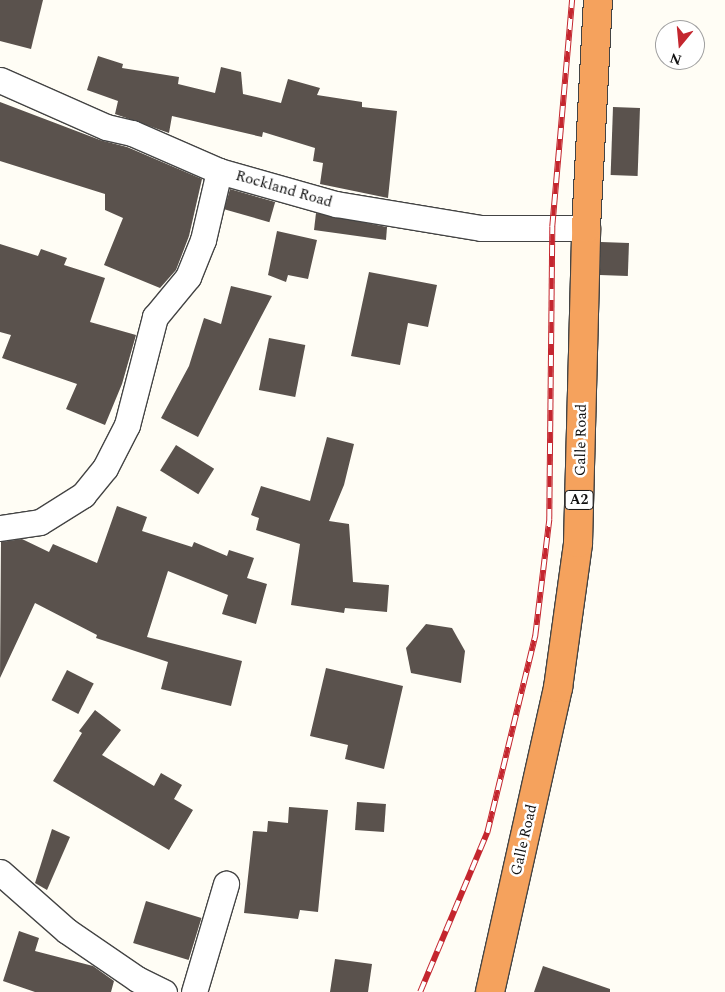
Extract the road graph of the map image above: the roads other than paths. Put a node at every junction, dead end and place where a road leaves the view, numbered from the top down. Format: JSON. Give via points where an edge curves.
{"nodes":[{"id":1,"x":598,"y":0,"type":"edge"},
{"id":2,"x":0,"y":80,"type":"edge"},
{"id":3,"x":219,"y":171,"type":"junction"},
{"id":4,"x":586,"y":228,"type":"junction"},
{"id":5,"x":0,"y":528,"type":"edge"},
{"id":6,"x":0,"y":872,"type":"edge"},
{"id":7,"x":226,"y":884,"type":"dead end"},
{"id":8,"x":135,"y":986,"type":"edge"},
{"id":9,"x":164,"y":992,"type":"edge"},
{"id":10,"x":194,"y":992,"type":"edge"},
{"id":11,"x":490,"y":992,"type":"edge"}],
"edges":[{"from":1,"to":4,"type":"highway","name":"Galle Road","number":"A2"},
{"from":2,"to":3,"type":"street","name":"Rockland Road","via":[[106,127],[132,133]]},
{"from":3,"to":4,"type":"street","name":"Rockland Road","via":[[336,204],[471,226]]},
{"from":3,"to":5,"type":"street","via":[[203,240],[188,277],[155,317],[127,425],[105,468],[83,495],[40,522]]},
{"from":4,"to":11,"type":"highway","name":"Galle Road","number":"A2","via":[[578,543],[558,688]]},
{"from":6,"to":8,"type":"street"},
{"from":7,"to":10,"type":"street"},
{"from":8,"to":9,"type":"street"}]}
